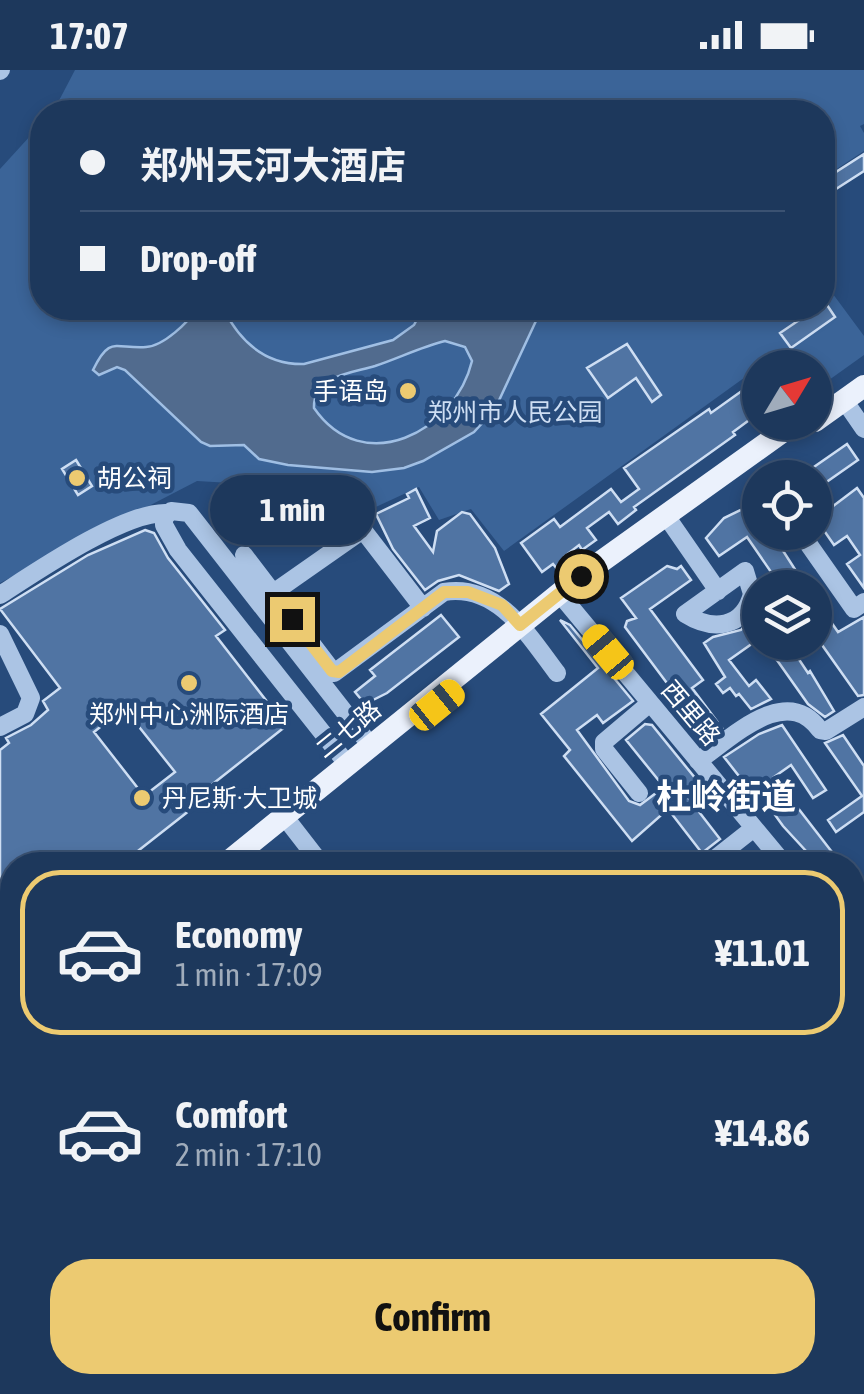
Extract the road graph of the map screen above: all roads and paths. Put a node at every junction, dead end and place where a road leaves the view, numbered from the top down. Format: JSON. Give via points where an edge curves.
{"nodes":[{"id":1,"x":864,"y":374,"type":"edge"},
{"id":2,"x":864,"y":386,"type":"edge"},
{"id":3,"x":832,"y":397,"type":"edge"},
{"id":4,"x":844,"y":400,"type":"junction"},
{"id":5,"x":832,"y":409,"type":"edge"},
{"id":6,"x":864,"y":429,"type":"edge"},
{"id":7,"x":772,"y":440,"type":"edge"},
{"id":8,"x":788,"y":440,"type":"edge"},
{"id":9,"x":168,"y":514,"type":"junction"},
{"id":10,"x":670,"y":523,"type":"junction"},
{"id":11,"x":813,"y":550,"type":"edge"},
{"id":12,"x":244,"y":555,"type":"dead end"},
{"id":13,"x":718,"y":590,"type":"dead end"},
{"id":14,"x":273,"y":593,"type":"junction"},
{"id":15,"x":0,"y":595,"type":"edge"},
{"id":16,"x":562,"y":597,"type":"junction"},
{"id":17,"x":864,"y":602,"type":"edge"},
{"id":18,"x":423,"y":608,"type":"junction"},
{"id":19,"x":523,"y":629,"type":"junction"},
{"id":20,"x":0,"y":634,"type":"edge"},
{"id":21,"x":557,"y":672,"type":"dead end"},
{"id":22,"x":650,"y":703,"type":"junction"},
{"id":23,"x":864,"y":707,"type":"edge"},
{"id":24,"x":0,"y":728,"type":"edge"},
{"id":25,"x":371,"y":746,"type":"junction"},
{"id":26,"x":698,"y":760,"type":"junction"},
{"id":27,"x":348,"y":764,"type":"junction"},
{"id":28,"x":638,"y":793,"type":"dead end"},
{"id":29,"x":291,"y":826,"type":"junction"},
{"id":30,"x":754,"y":828,"type":"junction"},
{"id":31,"x":240,"y":852,"type":"edge"},
{"id":32,"x":258,"y":852,"type":"edge"},
{"id":33,"x":312,"y":852,"type":"edge"},
{"id":34,"x":724,"y":852,"type":"edge"},
{"id":35,"x":773,"y":852,"type":"edge"}],
"edges":[{"from":1,"to":3,"type":"main road"},
{"from":2,"to":4,"type":"main road","name":"二七路"},
{"from":4,"to":5,"type":"main road","name":"二七路"},
{"from":4,"to":6,"type":"street"},
{"from":7,"to":16,"type":"main road","name":"二七路"},
{"from":8,"to":10,"type":"main road","name":"二七路"},
{"from":9,"to":15,"type":"street","via":[[104,533]]},
{"from":9,"to":25,"type":"street","via":[[189,513]]},
{"from":9,"to":27,"type":"street","via":[[164,525],[178,550]]},
{"from":10,"to":13,"type":"street"},
{"from":10,"to":16,"type":"main road","name":"二七路"},
{"from":11,"to":17,"type":"street","via":[[854,609]]},
{"from":12,"to":14,"type":"street"},
{"from":14,"to":18,"type":"street","via":[[363,530]]},
{"from":14,"to":18,"type":"street","via":[[334,673]]},
{"from":16,"to":19,"type":"main road","name":"二七路"},
{"from":16,"to":22,"type":"street","name":"西里路"},
{"from":18,"to":19,"type":"street","via":[[457,590],[502,605]]},
{"from":19,"to":21,"type":"street"},
{"from":19,"to":25,"type":"main road","name":"二七路"},
{"from":19,"to":29,"type":"main road","name":"二七路"},
{"from":20,"to":24,"type":"street","via":[[30,698],[25,714]]},
{"from":22,"to":26,"type":"street","name":"西里路"},
{"from":22,"to":28,"type":"street","via":[[604,742]]},
{"from":23,"to":26,"type":"street","via":[[826,732],[802,712],[769,713]]},
{"from":25,"to":27,"type":"main road","name":"二七路"},
{"from":26,"to":30,"type":"street","name":"西里路"},
{"from":27,"to":31,"type":"main road","name":"二七路"},
{"from":29,"to":32,"type":"main road","name":"二七路"},
{"from":29,"to":33,"type":"street"},
{"from":30,"to":34,"type":"street"},
{"from":30,"to":35,"type":"street","name":"西里路"}]}
